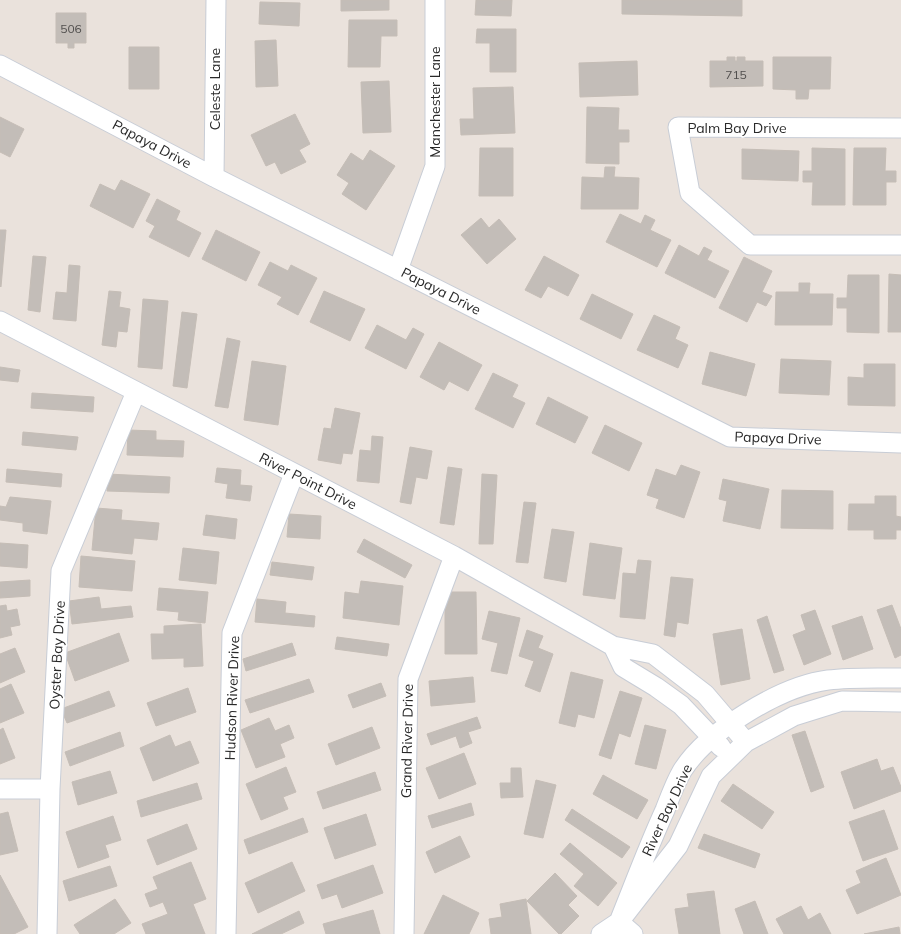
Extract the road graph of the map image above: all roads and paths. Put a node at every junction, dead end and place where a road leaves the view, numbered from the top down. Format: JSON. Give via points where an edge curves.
{"nodes":[{"id":1,"x":216,"y":0,"type":"edge"},
{"id":2,"x":435,"y":0,"type":"edge"},
{"id":3,"x":0,"y":65,"type":"edge"},
{"id":4,"x":901,"y":128,"type":"edge"},
{"id":5,"x":214,"y":177,"type":"junction"},
{"id":6,"x":901,"y":245,"type":"edge"},
{"id":7,"x":398,"y":270,"type":"junction"},
{"id":8,"x":0,"y":321,"type":"edge"},
{"id":9,"x":136,"y":392,"type":"junction"},
{"id":10,"x":901,"y":443,"type":"edge"},
{"id":11,"x":294,"y":474,"type":"junction"},
{"id":12,"x":454,"y":556,"type":"junction"},
{"id":13,"x":614,"y":646,"type":"junction"},
{"id":14,"x":901,"y":678,"type":"edge"},
{"id":15,"x":901,"y":702,"type":"edge"},
{"id":16,"x":731,"y":724,"type":"junction"},
{"id":17,"x":713,"y":738,"type":"junction"},
{"id":18,"x":746,"y":742,"type":"junction"},
{"id":19,"x":731,"y":756,"type":"junction"},
{"id":20,"x":0,"y":789,"type":"edge"},
{"id":21,"x":50,"y":789,"type":"junction"},
{"id":22,"x":626,"y":928,"type":"edge"},
{"id":23,"x":47,"y":934,"type":"edge"},
{"id":24,"x":226,"y":934,"type":"edge"},
{"id":25,"x":404,"y":934,"type":"edge"},
{"id":26,"x":601,"y":934,"type":"edge"}],
"edges":[{"from":1,"to":5,"type":"street","name":"Celeste Lane"},
{"from":2,"to":7,"type":"street","name":"Manchester Lane","via":[[435,166]]},
{"from":3,"to":5,"type":"street","name":"Papaya Drive"},
{"from":4,"to":6,"type":"street","name":"Palm Bay Drive","via":[[678,127],[690,193],[750,245]]},
{"from":5,"to":7,"type":"street","name":"Papaya Drive"},
{"from":7,"to":10,"type":"street","name":"Papaya Drive","via":[[730,437]]},
{"from":8,"to":9,"type":"street","name":"River Point Drive"},
{"from":9,"to":11,"type":"street","name":"River Point Drive"},
{"from":9,"to":21,"type":"street","name":"Oyster Bay Drive","via":[[62,570]]},
{"from":11,"to":12,"type":"street","name":"River Point Drive"},
{"from":11,"to":24,"type":"street","name":"Hudson River Drive","via":[[232,633]]},
{"from":12,"to":13,"type":"street","name":"River Point Drive"},
{"from":12,"to":25,"type":"street","name":"Grand River Drive","via":[[408,679]]},
{"from":13,"to":16,"type":"street","name":"River Point Drive","via":[[653,654],[705,694]]},
{"from":13,"to":17,"type":"street","via":[[623,667],[680,705]]},
{"from":14,"to":16,"type":"street","name":"River Bay Drive","via":[[827,680],[797,688],[768,700]]},
{"from":15,"to":18,"type":"street","name":"River Bay Drive","via":[[842,701],[794,716]]},
{"from":16,"to":17,"type":"street","name":"River Bay Drive"},
{"from":16,"to":18,"type":"street","name":"River Point Drive"},
{"from":17,"to":19,"type":"street"},
{"from":17,"to":22,"type":"street","name":"River Bay Drive","via":[[682,772],[652,838]]},
{"from":18,"to":19,"type":"street","name":"River Bay Drive"},
{"from":19,"to":22,"type":"street","name":"River Bay Drive","via":[[711,776],[678,846]]},
{"from":20,"to":21,"type":"street"},
{"from":21,"to":23,"type":"street","name":"Oyster Bay Drive"},
{"from":22,"to":26,"type":"street","name":"River Bay Drive"}]}
